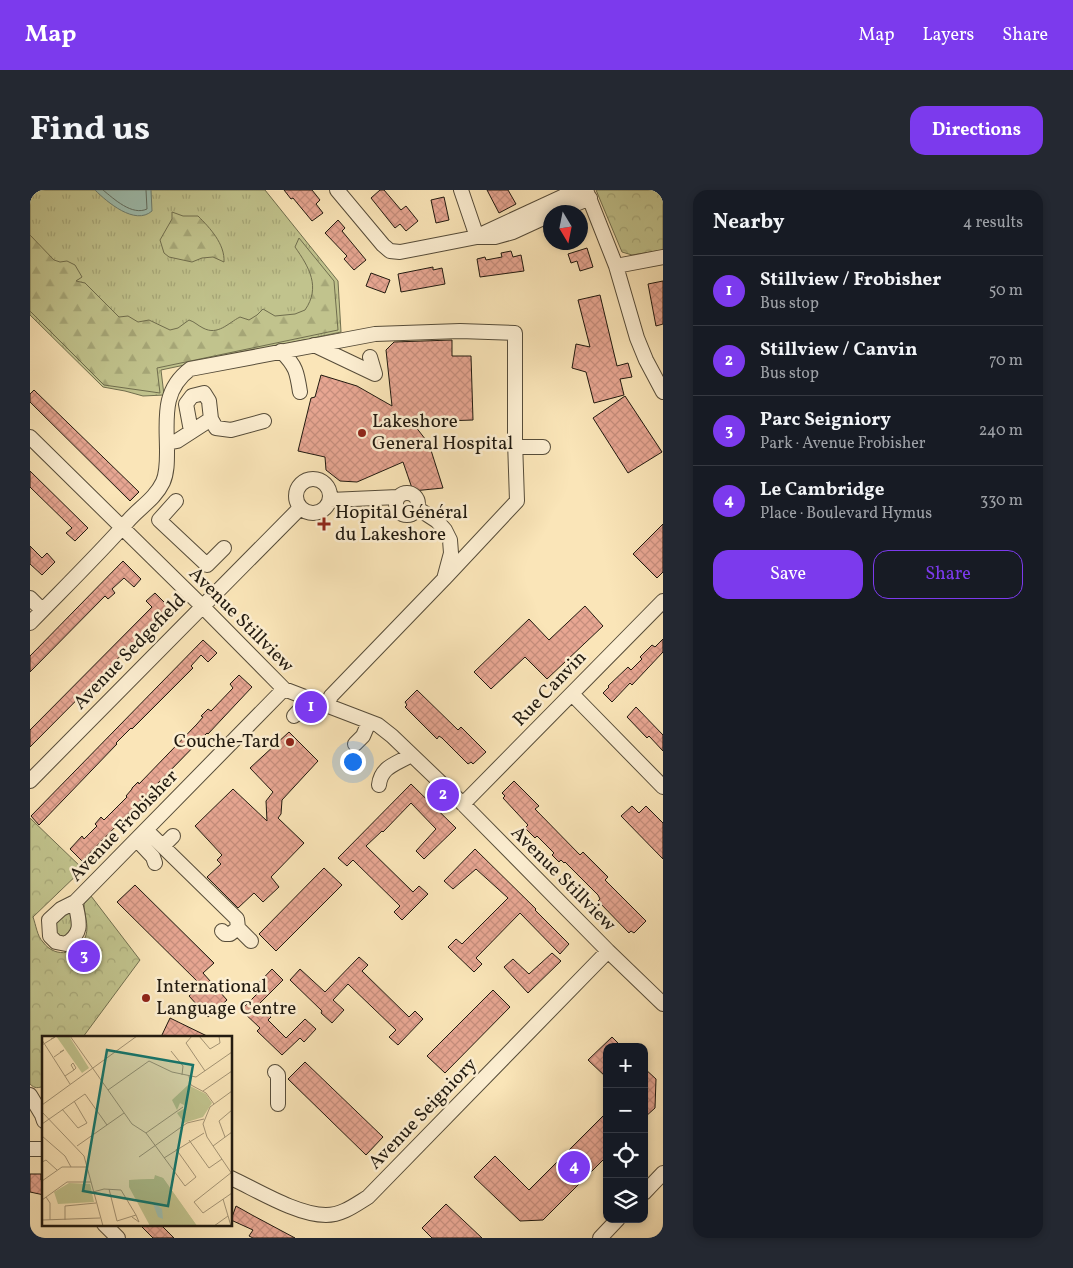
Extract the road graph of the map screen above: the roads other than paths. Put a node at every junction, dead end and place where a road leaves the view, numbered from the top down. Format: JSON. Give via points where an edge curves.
{"nodes":[{"id":1,"x":337,"y":190,"type":"edge"},
{"id":2,"x":461,"y":190,"type":"edge"},
{"id":3,"x":577,"y":190,"type":"edge"},
{"id":4,"x":588,"y":194,"type":"edge"},
{"id":5,"x":569,"y":205,"type":"edge"},
{"id":6,"x":543,"y":218,"type":"edge"},
{"id":7,"x":477,"y":237,"type":"junction"},
{"id":8,"x":663,"y":258,"type":"edge"},
{"id":9,"x":616,"y":266,"type":"junction"},
{"id":10,"x":314,"y":344,"type":"junction"},
{"id":11,"x":281,"y":351,"type":"junction"},
{"id":12,"x":370,"y":357,"type":"dead end"},
{"id":13,"x":658,"y":372,"type":"edge"},
{"id":14,"x":300,"y":392,"type":"dead end"},
{"id":15,"x":663,"y":392,"type":"edge"},
{"id":16,"x":211,"y":419,"type":"junction"},
{"id":17,"x":264,"y":421,"type":"dead end"},
{"id":18,"x":191,"y":431,"type":"junction"},
{"id":19,"x":30,"y":436,"type":"edge"},
{"id":20,"x":167,"y":443,"type":"junction"},
{"id":21,"x":515,"y":447,"type":"junction"},
{"id":22,"x":543,"y":447,"type":"dead end"},
{"id":23,"x":330,"y":500,"type":"junction"},
{"id":24,"x":176,"y":501,"type":"dead end"},
{"id":25,"x":300,"y":508,"type":"junction"},
{"id":26,"x":122,"y":528,"type":"junction"},
{"id":27,"x":224,"y":548,"type":"dead end"},
{"id":28,"x":444,"y":580,"type":"junction"},
{"id":29,"x":30,"y":598,"type":"edge"},
{"id":30,"x":663,"y":600,"type":"edge"},
{"id":31,"x":202,"y":606,"type":"junction"},
{"id":32,"x":42,"y":610,"type":"junction"},
{"id":33,"x":30,"y":622,"type":"edge"},
{"id":34,"x":284,"y":689,"type":"junction"},
{"id":35,"x":572,"y":694,"type":"junction"},
{"id":36,"x":310,"y":699,"type":"junction"},
{"id":37,"x":327,"y":706,"type":"junction"},
{"id":38,"x":294,"y":716,"type":"dead end"},
{"id":39,"x":369,"y":722,"type":"junction"},
{"id":40,"x":355,"y":744,"type":"dead end"},
{"id":41,"x":411,"y":755,"type":"junction"},
{"id":42,"x":30,"y":781,"type":"edge"},
{"id":43,"x":379,"y":785,"type":"dead end"},
{"id":44,"x":663,"y":787,"type":"edge"},
{"id":45,"x":463,"y":804,"type":"junction"},
{"id":46,"x":138,"y":838,"type":"junction"},
{"id":47,"x":75,"y":902,"type":"dead end"},
{"id":48,"x":238,"y":928,"type":"junction"},
{"id":49,"x":222,"y":931,"type":"dead end"},
{"id":50,"x":251,"y":941,"type":"dead end"},
{"id":51,"x":608,"y":951,"type":"junction"},
{"id":52,"x":663,"y":1004,"type":"edge"},
{"id":53,"x":274,"y":1072,"type":"dead end"},
{"id":54,"x":36,"y":1095,"type":"edge"},
{"id":55,"x":278,"y":1104,"type":"dead end"},
{"id":56,"x":42,"y":1115,"type":"edge"},
{"id":57,"x":663,"y":1173,"type":"edge"},
{"id":58,"x":232,"y":1178,"type":"edge"},
{"id":59,"x":648,"y":1189,"type":"edge"},
{"id":60,"x":614,"y":1223,"type":"edge"},
{"id":61,"x":106,"y":1226,"type":"edge"},
{"id":62,"x":118,"y":1238,"type":"edge"},
{"id":63,"x":600,"y":1238,"type":"edge"}],
"edges":[{"from":1,"to":7,"type":"street","via":[[390,251],[400,252]]},
{"from":2,"to":7,"type":"street"},
{"from":3,"to":7,"type":"street"},
{"from":4,"to":5,"type":"street"},
{"from":4,"to":9,"type":"street"},
{"from":6,"to":7,"type":"street","via":[[513,232]]},
{"from":8,"to":9,"type":"street"},
{"from":9,"to":13,"type":"street","via":[[637,338]]},
{"from":10,"to":11,"type":"street"},
{"from":10,"to":12,"type":"street","via":[[375,374]]},
{"from":10,"to":21,"type":"street","via":[[375,334],[515,333]]},
{"from":11,"to":14,"type":"street","via":[[293,362]]},
{"from":11,"to":20,"type":"street","via":[[190,369],[179,377],[171,390],[168,404]]},
{"from":13,"to":15,"type":"street"},
{"from":16,"to":17,"type":"street","via":[[216,428],[231,430]]},
{"from":16,"to":18,"type":"street"},
{"from":16,"to":18,"type":"street","via":[[209,401],[204,393],[192,396],[186,404]]},
{"from":18,"to":20,"type":"street","via":[[178,441]]},
{"from":19,"to":26,"type":"street","name":"Avenue Stillview"},
{"from":20,"to":26,"type":"street","via":[[167,464],[158,492]]},
{"from":21,"to":22,"type":"street"},
{"from":21,"to":28,"type":"street","via":[[517,501]]},
{"from":23,"to":25,"type":"street","via":[[316,513]]},
{"from":23,"to":25,"type":"street","via":[[325,483],[319,479],[307,479],[296,491]]},
{"from":23,"to":28,"type":"street","via":[[398,497],[395,506],[400,514],[408,516],[417,508],[437,520],[450,540],[451,553]]},
{"from":24,"to":27,"type":"street","via":[[159,520],[207,565]]},
{"from":25,"to":31,"type":"street","name":"Avenue Sedgefield"},
{"from":26,"to":31,"type":"street","name":"Avenue Stillview"},
{"from":26,"to":32,"type":"street"},
{"from":28,"to":37,"type":"street","via":[[331,696]]},
{"from":29,"to":32,"type":"street"},
{"from":30,"to":35,"type":"street","name":"Rue Canvin"},
{"from":31,"to":34,"type":"street","name":"Avenue Stillview"},
{"from":31,"to":42,"type":"street","name":"Avenue Sedgefield"},
{"from":32,"to":33,"type":"street"},
{"from":34,"to":36,"type":"street","name":"Avenue Stillview"},
{"from":34,"to":46,"type":"street","name":"Avenue Frobisher"},
{"from":35,"to":44,"type":"street"},
{"from":35,"to":45,"type":"street","name":"Rue Canvin"},
{"from":36,"to":37,"type":"street","name":"Avenue Stillview"},
{"from":36,"to":38,"type":"street"},
{"from":37,"to":39,"type":"street","name":"Avenue Stillview"},
{"from":39,"to":40,"type":"street"},
{"from":39,"to":41,"type":"street","name":"Avenue Stillview","via":[[378,725]]},
{"from":41,"to":43,"type":"street","via":[[380,776]]},
{"from":41,"to":45,"type":"street","name":"Avenue Stillview"},
{"from":45,"to":51,"type":"street","name":"Avenue Stillview"},
{"from":46,"to":47,"type":"street","name":"Avenue Frobisher"},
{"from":46,"to":48,"type":"street","via":[[168,841],[174,858],[237,919]]},
{"from":48,"to":49,"type":"street","via":[[230,934]]},
{"from":48,"to":50,"type":"street"},
{"from":51,"to":52,"type":"street","name":"Avenue Stillview"},
{"from":51,"to":58,"type":"street","name":"Avenue Seigniory","via":[[368,1197],[349,1210],[326,1215],[300,1211]]},
{"from":53,"to":55,"type":"street","via":[[278,1075]]},
{"from":54,"to":56,"type":"street"},
{"from":57,"to":59,"type":"street"},
{"from":60,"to":63,"type":"street"},
{"from":61,"to":62,"type":"street"}]}
